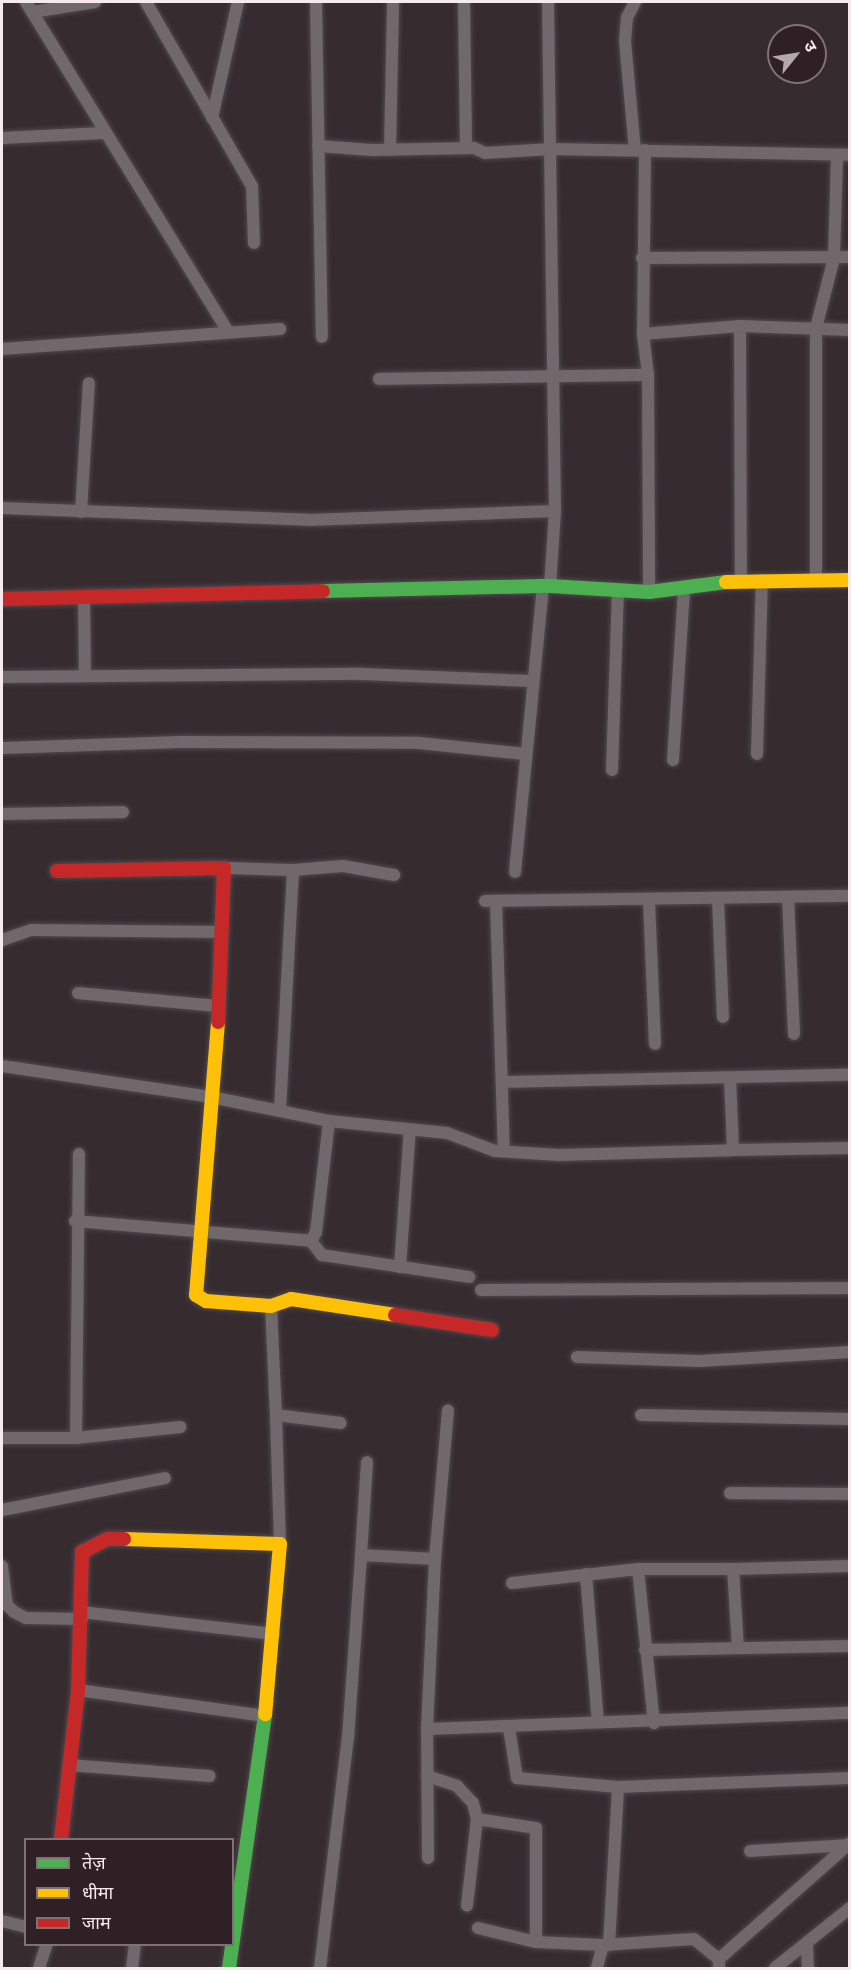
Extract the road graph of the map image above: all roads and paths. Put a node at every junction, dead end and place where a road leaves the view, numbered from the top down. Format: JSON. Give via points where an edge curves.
{"nodes":[{"id":1,"x":95,"y":2,"type":"edge"},
{"id":2,"x":146,"y":2,"type":"edge"},
{"id":3,"x":238,"y":2,"type":"edge"},
{"id":4,"x":316,"y":2,"type":"edge"},
{"id":5,"x":393,"y":2,"type":"edge"},
{"id":6,"x":464,"y":2,"type":"edge"},
{"id":7,"x":548,"y":2,"type":"edge"},
{"id":8,"x":634,"y":2,"type":"edge"},
{"id":9,"x":29,"y":7,"type":"edge"},
{"id":10,"x":212,"y":118,"type":"junction"},
{"id":11,"x":103,"y":133,"type":"junction"},
{"id":12,"x":2,"y":138,"type":"edge"},
{"id":13,"x":318,"y":146,"type":"junction"},
{"id":14,"x":466,"y":147,"type":"junction"},
{"id":15,"x":551,"y":149,"type":"junction"},
{"id":16,"x":390,"y":150,"type":"junction"},
{"id":17,"x":640,"y":150,"type":"junction"},
{"id":18,"x":843,"y":155,"type":"edge"},
{"id":19,"x":254,"y":243,"type":"dead end"},
{"id":20,"x":849,"y":257,"type":"edge"},
{"id":21,"x":642,"y":258,"type":"junction"},
{"id":22,"x":834,"y":258,"type":"junction"},
{"id":23,"x":740,"y":326,"type":"junction"},
{"id":24,"x":816,"y":328,"type":"junction"},
{"id":25,"x":280,"y":329,"type":"dead end"},
{"id":26,"x":849,"y":330,"type":"edge"},
{"id":27,"x":228,"y":332,"type":"junction"},
{"id":28,"x":643,"y":334,"type":"junction"},
{"id":29,"x":322,"y":337,"type":"dead end"},
{"id":30,"x":2,"y":349,"type":"edge"},
{"id":31,"x":648,"y":375,"type":"junction"},
{"id":32,"x":552,"y":376,"type":"junction"},
{"id":33,"x":379,"y":379,"type":"dead end"},
{"id":34,"x":89,"y":383,"type":"dead end"},
{"id":35,"x":2,"y":508,"type":"edge"},
{"id":36,"x":555,"y":511,"type":"junction"},
{"id":37,"x":81,"y":512,"type":"junction"},
{"id":38,"x":816,"y":578,"type":"junction"},
{"id":39,"x":741,"y":580,"type":"junction"},
{"id":40,"x":762,"y":580,"type":"junction"},
{"id":41,"x":849,"y":580,"type":"edge"},
{"id":42,"x":546,"y":587,"type":"junction"},
{"id":43,"x":618,"y":590,"type":"junction"},
{"id":44,"x":684,"y":590,"type":"junction"},
{"id":45,"x":649,"y":592,"type":"junction"},
{"id":46,"x":84,"y":596,"type":"junction"},
{"id":47,"x":2,"y":599,"type":"edge"},
{"id":48,"x":85,"y":675,"type":"junction"},
{"id":49,"x":2,"y":677,"type":"edge"},
{"id":50,"x":532,"y":681,"type":"junction"},
{"id":51,"x":2,"y":748,"type":"edge"},
{"id":52,"x":525,"y":754,"type":"junction"},
{"id":53,"x":757,"y":754,"type":"dead end"},
{"id":54,"x":673,"y":760,"type":"dead end"},
{"id":55,"x":612,"y":770,"type":"dead end"},
{"id":56,"x":123,"y":812,"type":"dead end"},
{"id":57,"x":2,"y":814,"type":"edge"},
{"id":58,"x":224,"y":868,"type":"junction"},
{"id":59,"x":292,"y":870,"type":"junction"},
{"id":60,"x":57,"y":871,"type":"dead end"},
{"id":61,"x":514,"y":872,"type":"dead end"},
{"id":62,"x":393,"y":875,"type":"dead end"},
{"id":63,"x":849,"y":896,"type":"edge"},
{"id":64,"x":788,"y":897,"type":"junction"},
{"id":65,"x":718,"y":899,"type":"junction"},
{"id":66,"x":649,"y":901,"type":"junction"},
{"id":67,"x":221,"y":932,"type":"junction"},
{"id":68,"x":2,"y":940,"type":"edge"},
{"id":69,"x":78,"y":993,"type":"dead end"},
{"id":70,"x":219,"y":1006,"type":"junction"},
{"id":71,"x":723,"y":1017,"type":"dead end"},
{"id":72,"x":794,"y":1034,"type":"dead end"},
{"id":73,"x":656,"y":1044,"type":"dead end"},
{"id":74,"x":2,"y":1066,"type":"edge"},
{"id":75,"x":849,"y":1075,"type":"edge"},
{"id":76,"x":730,"y":1078,"type":"junction"},
{"id":77,"x":503,"y":1082,"type":"junction"},
{"id":78,"x":211,"y":1097,"type":"junction"},
{"id":79,"x":280,"y":1110,"type":"junction"},
{"id":80,"x":329,"y":1121,"type":"junction"},
{"id":81,"x":410,"y":1129,"type":"junction"},
{"id":82,"x":849,"y":1148,"type":"edge"},
{"id":83,"x":733,"y":1150,"type":"junction"},
{"id":84,"x":504,"y":1151,"type":"junction"},
{"id":85,"x":79,"y":1154,"type":"dead end"},
{"id":86,"x":75,"y":1221,"type":"junction"},
{"id":87,"x":202,"y":1231,"type":"junction"},
{"id":88,"x":311,"y":1241,"type":"junction"},
{"id":89,"x":400,"y":1267,"type":"junction"},
{"id":90,"x":469,"y":1277,"type":"dead end"},
{"id":91,"x":849,"y":1288,"type":"edge"},
{"id":92,"x":481,"y":1290,"type":"dead end"},
{"id":93,"x":271,"y":1306,"type":"junction"},
{"id":94,"x":492,"y":1330,"type":"dead end"},
{"id":95,"x":849,"y":1352,"type":"edge"},
{"id":96,"x":577,"y":1357,"type":"dead end"},
{"id":97,"x":448,"y":1411,"type":"dead end"},
{"id":98,"x":276,"y":1415,"type":"junction"},
{"id":99,"x":641,"y":1415,"type":"dead end"},
{"id":100,"x":849,"y":1419,"type":"edge"},
{"id":101,"x":341,"y":1423,"type":"dead end"},
{"id":102,"x":180,"y":1426,"type":"dead end"},
{"id":103,"x":2,"y":1438,"type":"edge"},
{"id":104,"x":76,"y":1438,"type":"junction"},
{"id":105,"x":367,"y":1462,"type":"dead end"},
{"id":106,"x":165,"y":1478,"type":"dead end"},
{"id":107,"x":730,"y":1493,"type":"dead end"},
{"id":108,"x":849,"y":1494,"type":"edge"},
{"id":109,"x":2,"y":1510,"type":"edge"},
{"id":110,"x":280,"y":1544,"type":"junction"},
{"id":111,"x":361,"y":1555,"type":"junction"},
{"id":112,"x":435,"y":1559,"type":"junction"},
{"id":113,"x":2,"y":1566,"type":"edge"},
{"id":114,"x":849,"y":1566,"type":"edge"},
{"id":115,"x":638,"y":1569,"type":"junction"},
{"id":116,"x":733,"y":1569,"type":"junction"},
{"id":117,"x":586,"y":1574,"type":"junction"},
{"id":118,"x":512,"y":1583,"type":"dead end"},
{"id":119,"x":3,"y":1593,"type":"edge"},
{"id":120,"x":82,"y":1616,"type":"junction"},
{"id":121,"x":274,"y":1634,"type":"junction"},
{"id":122,"x":849,"y":1646,"type":"edge"},
{"id":123,"x":738,"y":1648,"type":"junction"},
{"id":124,"x":645,"y":1650,"type":"junction"},
{"id":125,"x":78,"y":1690,"type":"junction"},
{"id":126,"x":849,"y":1713,"type":"edge"},
{"id":127,"x":265,"y":1716,"type":"junction"},
{"id":128,"x":598,"y":1722,"type":"junction"},
{"id":129,"x":654,"y":1723,"type":"junction"},
{"id":130,"x":427,"y":1728,"type":"junction"},
{"id":131,"x":509,"y":1728,"type":"junction"},
{"id":132,"x":69,"y":1765,"type":"junction"},
{"id":133,"x":210,"y":1776,"type":"dead end"},
{"id":134,"x":427,"y":1776,"type":"junction"},
{"id":135,"x":849,"y":1778,"type":"edge"},
{"id":136,"x":618,"y":1787,"type":"junction"},
{"id":137,"x":477,"y":1819,"type":"junction"},
{"id":138,"x":61,"y":1838,"type":"edge"},
{"id":139,"x":848,"y":1844,"type":"edge"},
{"id":140,"x":750,"y":1851,"type":"dead end"},
{"id":141,"x":428,"y":1858,"type":"dead end"},
{"id":142,"x":467,"y":1905,"type":"dead end"},
{"id":143,"x":849,"y":1908,"type":"edge"},
{"id":144,"x":2,"y":1921,"type":"edge"},
{"id":145,"x":24,"y":1926,"type":"edge"},
{"id":146,"x":478,"y":1928,"type":"dead end"},
{"id":147,"x":234,"y":1933,"type":"edge"},
{"id":148,"x":536,"y":1942,"type":"junction"},
{"id":149,"x":807,"y":1944,"type":"junction"},
{"id":150,"x":606,"y":1945,"type":"junction"},
{"id":151,"x":46,"y":1946,"type":"edge"},
{"id":152,"x":135,"y":1946,"type":"edge"},
{"id":153,"x":232,"y":1946,"type":"edge"},
{"id":154,"x":719,"y":1964,"type":"edge"},
{"id":155,"x":39,"y":1968,"type":"edge"},
{"id":156,"x":132,"y":1968,"type":"edge"},
{"id":157,"x":229,"y":1968,"type":"edge"},
{"id":158,"x":320,"y":1968,"type":"edge"},
{"id":159,"x":597,"y":1968,"type":"edge"},
{"id":160,"x":775,"y":1968,"type":"edge"},
{"id":161,"x":808,"y":1968,"type":"edge"}],
"edges":[{"from":1,"to":9,"type":"street"},
{"from":2,"to":10,"type":"street"},
{"from":3,"to":10,"type":"street"},
{"from":4,"to":13,"type":"street"},
{"from":5,"to":16,"type":"street"},
{"from":6,"to":14,"type":"street"},
{"from":7,"to":15,"type":"street"},
{"from":8,"to":17,"type":"street","via":[[625,41]]},
{"from":9,"to":11,"type":"street"},
{"from":10,"to":19,"type":"street","via":[[252,186]]},
{"from":11,"to":12,"type":"street"},
{"from":11,"to":27,"type":"street","via":[[178,246]]},
{"from":13,"to":16,"type":"street"},
{"from":13,"to":29,"type":"street"},
{"from":14,"to":15,"type":"street","via":[[485,153]]},
{"from":14,"to":16,"type":"street"},
{"from":15,"to":17,"type":"street"},
{"from":15,"to":32,"type":"street"},
{"from":17,"to":18,"type":"street"},
{"from":17,"to":21,"type":"street"},
{"from":18,"to":22,"type":"street"},
{"from":20,"to":22,"type":"street"},
{"from":21,"to":22,"type":"street"},
{"from":21,"to":28,"type":"street"},
{"from":22,"to":24,"type":"street"},
{"from":23,"to":24,"type":"street"},
{"from":23,"to":28,"type":"street"},
{"from":23,"to":39,"type":"street"},
{"from":24,"to":26,"type":"street"},
{"from":24,"to":38,"type":"street"},
{"from":25,"to":27,"type":"street"},
{"from":27,"to":30,"type":"street"},
{"from":28,"to":31,"type":"street"},
{"from":31,"to":32,"type":"street"},
{"from":31,"to":45,"type":"street"},
{"from":32,"to":33,"type":"street"},
{"from":32,"to":36,"type":"street"},
{"from":34,"to":37,"type":"street"},
{"from":35,"to":37,"type":"street"},
{"from":36,"to":37,"type":"street","via":[[309,520]]},
{"from":36,"to":42,"type":"street"},
{"from":38,"to":40,"type":"street"},
{"from":38,"to":41,"type":"street"},
{"from":39,"to":40,"type":"street"},
{"from":39,"to":44,"type":"street"},
{"from":40,"to":53,"type":"street"},
{"from":42,"to":43,"type":"street"},
{"from":42,"to":46,"type":"street"},
{"from":42,"to":50,"type":"street"},
{"from":43,"to":45,"type":"street"},
{"from":43,"to":55,"type":"street"},
{"from":44,"to":45,"type":"street"},
{"from":44,"to":54,"type":"street"},
{"from":46,"to":47,"type":"street"},
{"from":46,"to":48,"type":"street"},
{"from":48,"to":49,"type":"street"},
{"from":48,"to":50,"type":"street","via":[[362,674]]},
{"from":50,"to":52,"type":"street"},
{"from":51,"to":52,"type":"street","via":[[180,742],[419,743]]},
{"from":52,"to":61,"type":"street"},
{"from":56,"to":57,"type":"street"},
{"from":58,"to":59,"type":"street"},
{"from":58,"to":60,"type":"street"},
{"from":58,"to":67,"type":"street"},
{"from":59,"to":62,"type":"street","via":[[342,866]]},
{"from":59,"to":79,"type":"street"},
{"from":63,"to":64,"type":"street"},
{"from":64,"to":65,"type":"street"},
{"from":64,"to":72,"type":"street"},
{"from":65,"to":66,"type":"street"},
{"from":65,"to":71,"type":"street"},
{"from":66,"to":73,"type":"street"},
{"from":66,"to":77,"type":"street","via":[[490,901]]},
{"from":67,"to":68,"type":"street","via":[[31,930]]},
{"from":67,"to":70,"type":"street"},
{"from":69,"to":70,"type":"street"},
{"from":70,"to":78,"type":"street"},
{"from":74,"to":78,"type":"street"},
{"from":75,"to":76,"type":"street"},
{"from":76,"to":77,"type":"street"},
{"from":76,"to":83,"type":"street"},
{"from":77,"to":84,"type":"street"},
{"from":78,"to":79,"type":"street"},
{"from":78,"to":87,"type":"street"},
{"from":79,"to":80,"type":"street"},
{"from":80,"to":81,"type":"street"},
{"from":80,"to":88,"type":"street","via":[[316,1232]]},
{"from":81,"to":84,"type":"street","via":[[461,1136],[484,1148]]},
{"from":81,"to":89,"type":"street"},
{"from":82,"to":83,"type":"street"},
{"from":83,"to":84,"type":"street","via":[[559,1155]]},
{"from":85,"to":86,"type":"street"},
{"from":86,"to":87,"type":"street"},
{"from":86,"to":104,"type":"street"},
{"from":87,"to":88,"type":"street"},
{"from":87,"to":93,"type":"street","via":[[196,1295],[206,1301]]},
{"from":88,"to":89,"type":"street","via":[[321,1255]]},
{"from":89,"to":90,"type":"street"},
{"from":91,"to":92,"type":"street"},
{"from":93,"to":94,"type":"street","via":[[291,1299]]},
{"from":93,"to":98,"type":"street"},
{"from":95,"to":96,"type":"street","via":[[700,1361]]},
{"from":97,"to":112,"type":"street"},
{"from":98,"to":101,"type":"street"},
{"from":98,"to":110,"type":"street"},
{"from":99,"to":100,"type":"street"},
{"from":102,"to":104,"type":"street"},
{"from":103,"to":104,"type":"street"},
{"from":105,"to":111,"type":"street"},
{"from":106,"to":109,"type":"street"},
{"from":107,"to":108,"type":"street"},
{"from":110,"to":120,"type":"street","via":[[131,1538],[91,1544],[82,1552],[79,1564]]},
{"from":110,"to":121,"type":"street"},
{"from":111,"to":112,"type":"street"},
{"from":111,"to":158,"type":"street","via":[[348,1738]]},
{"from":112,"to":130,"type":"street"},
{"from":113,"to":119,"type":"street"},
{"from":114,"to":116,"type":"street"},
{"from":115,"to":116,"type":"street"},
{"from":115,"to":117,"type":"street"},
{"from":115,"to":124,"type":"street"},
{"from":116,"to":123,"type":"street"},
{"from":117,"to":118,"type":"street"},
{"from":117,"to":128,"type":"street"},
{"from":119,"to":120,"type":"street","via":[[7,1605],[26,1617]]},
{"from":120,"to":121,"type":"street"},
{"from":120,"to":125,"type":"street"},
{"from":121,"to":127,"type":"street"},
{"from":122,"to":123,"type":"street"},
{"from":123,"to":124,"type":"street"},
{"from":124,"to":129,"type":"street"},
{"from":125,"to":127,"type":"street"},
{"from":125,"to":132,"type":"street"},
{"from":126,"to":129,"type":"street"},
{"from":127,"to":147,"type":"street"},
{"from":128,"to":129,"type":"street"},
{"from":128,"to":131,"type":"street"},
{"from":130,"to":131,"type":"street"},
{"from":130,"to":134,"type":"street"},
{"from":131,"to":136,"type":"street","via":[[517,1778]]},
{"from":132,"to":133,"type":"street"},
{"from":132,"to":138,"type":"street"},
{"from":134,"to":137,"type":"street","via":[[457,1786],[473,1803]]},
{"from":134,"to":141,"type":"street"},
{"from":135,"to":136,"type":"street"},
{"from":136,"to":150,"type":"street"},
{"from":137,"to":142,"type":"street"},
{"from":137,"to":148,"type":"street","via":[[536,1828]]},
{"from":139,"to":140,"type":"street"},
{"from":139,"to":154,"type":"street"},
{"from":143,"to":149,"type":"street"},
{"from":144,"to":145,"type":"street"},
{"from":146,"to":148,"type":"street"},
{"from":148,"to":150,"type":"street"},
{"from":149,"to":160,"type":"street"},
{"from":149,"to":161,"type":"street"},
{"from":150,"to":154,"type":"street","via":[[694,1939]]},
{"from":150,"to":159,"type":"street"},
{"from":151,"to":155,"type":"street"},
{"from":152,"to":156,"type":"street"},
{"from":153,"to":157,"type":"street"}]}
